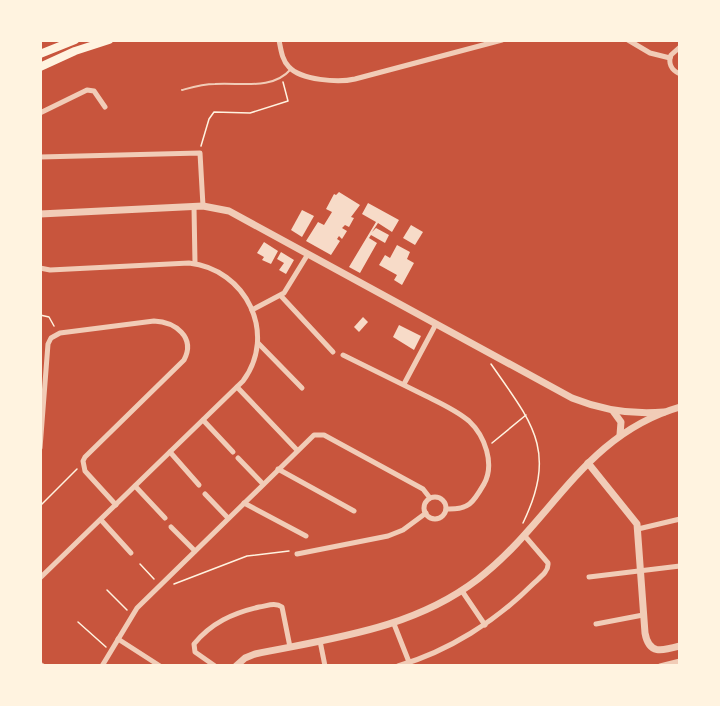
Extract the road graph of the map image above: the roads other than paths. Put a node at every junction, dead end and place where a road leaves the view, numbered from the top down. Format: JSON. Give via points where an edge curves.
{"nodes":[{"id":1,"x":75,"y":40,"type":"edge"},
{"id":2,"x":109,"y":40,"type":"edge"},
{"id":3,"x":279,"y":40,"type":"edge"},
{"id":4,"x":502,"y":40,"type":"edge"},
{"id":5,"x":628,"y":40,"type":"edge"},
{"id":6,"x":680,"y":47,"type":"edge"},
{"id":7,"x":40,"y":54,"type":"edge"},
{"id":8,"x":670,"y":58,"type":"junction"},
{"id":9,"x":40,"y":67,"type":"edge"},
{"id":10,"x":291,"y":69,"type":"junction"},
{"id":11,"x":680,"y":74,"type":"edge"},
{"id":12,"x":182,"y":90,"type":"dead end"},
{"id":13,"x":105,"y":107,"type":"dead end"},
{"id":14,"x":40,"y":113,"type":"edge"},
{"id":15,"x":40,"y":157,"type":"edge"},
{"id":16,"x":203,"y":206,"type":"junction"},
{"id":17,"x":194,"y":207,"type":"junction"},
{"id":18,"x":40,"y":214,"type":"edge"},
{"id":19,"x":308,"y":254,"type":"junction"},
{"id":20,"x":195,"y":263,"type":"junction"},
{"id":21,"x":40,"y":268,"type":"edge"},
{"id":22,"x":281,"y":296,"type":"junction"},
{"id":23,"x":252,"y":310,"type":"junction"},
{"id":24,"x":436,"y":324,"type":"junction"},
{"id":25,"x":258,"y":343,"type":"junction"},
{"id":26,"x":333,"y":352,"type":"dead end"},
{"id":27,"x":343,"y":355,"type":"dead end"},
{"id":28,"x":404,"y":384,"type":"junction"},
{"id":29,"x":237,"y":387,"type":"junction"},
{"id":30,"x":302,"y":388,"type":"dead end"},
{"id":31,"x":680,"y":407,"type":"edge"},
{"id":32,"x":613,"y":411,"type":"junction"},
{"id":33,"x":664,"y":412,"type":"junction"},
{"id":34,"x":203,"y":420,"type":"junction"},
{"id":35,"x":619,"y":436,"type":"junction"},
{"id":36,"x":40,"y":448,"type":"edge"},
{"id":37,"x":297,"y":450,"type":"junction"},
{"id":38,"x":233,"y":452,"type":"dead end"},
{"id":39,"x":170,"y":453,"type":"junction"},
{"id":40,"x":238,"y":458,"type":"dead end"},
{"id":41,"x":588,"y":463,"type":"junction"},
{"id":42,"x":278,"y":469,"type":"junction"},
{"id":43,"x":199,"y":484,"type":"dead end"},
{"id":44,"x":263,"y":484,"type":"junction"},
{"id":45,"x":135,"y":486,"type":"junction"},
{"id":46,"x":205,"y":494,"type":"dead end"},
{"id":47,"x":430,"y":498,"type":"junction"},
{"id":48,"x":244,"y":503,"type":"junction"},
{"id":49,"x":116,"y":505,"type":"junction"},
{"id":50,"x":446,"y":509,"type":"junction"},
{"id":51,"x":354,"y":511,"type":"dead end"},
{"id":52,"x":426,"y":513,"type":"junction"},
{"id":53,"x":165,"y":518,"type":"dead end"},
{"id":54,"x":228,"y":518,"type":"junction"},
{"id":55,"x":680,"y":519,"type":"edge"},
{"id":56,"x":100,"y":520,"type":"junction"},
{"id":57,"x":171,"y":527,"type":"dead end"},
{"id":58,"x":638,"y":530,"type":"junction"},
{"id":59,"x":522,"y":533,"type":"junction"},
{"id":60,"x":306,"y":536,"type":"dead end"},
{"id":61,"x":195,"y":551,"type":"junction"},
{"id":62,"x":131,"y":553,"type":"dead end"},
{"id":63,"x":297,"y":554,"type":"road end"},
{"id":64,"x":680,"y":566,"type":"edge"},
{"id":65,"x":640,"y":571,"type":"junction"},
{"id":66,"x":42,"y":573,"type":"edge"},
{"id":67,"x":589,"y":577,"type":"dead end"},
{"id":68,"x":462,"y":591,"type":"junction"},
{"id":69,"x":643,"y":615,"type":"junction"},
{"id":70,"x":394,"y":624,"type":"junction"},
{"id":71,"x":596,"y":624,"type":"dead end"},
{"id":72,"x":484,"y":625,"type":"junction"},
{"id":73,"x":118,"y":639,"type":"junction"},
{"id":74,"x":320,"y":641,"type":"junction"},
{"id":75,"x":680,"y":646,"type":"edge"},
{"id":76,"x":290,"y":647,"type":"junction"},
{"id":77,"x":680,"y":661,"type":"edge"},
{"id":78,"x":409,"y":662,"type":"junction"},
{"id":79,"x":102,"y":666,"type":"edge"},
{"id":80,"x":160,"y":666,"type":"edge"},
{"id":81,"x":215,"y":666,"type":"edge"},
{"id":82,"x":236,"y":666,"type":"edge"},
{"id":83,"x":325,"y":666,"type":"edge"},
{"id":84,"x":398,"y":666,"type":"edge"},
{"id":85,"x":660,"y":666,"type":"edge"}],
"edges":[{"from":1,"to":7,"type":"main road"},
{"from":2,"to":9,"type":"main road"},
{"from":3,"to":10,"type":"street"},
{"from":4,"to":10,"type":"street","via":[[349,81],[322,79]]},
{"from":5,"to":8,"type":"street","via":[[650,53]]},
{"from":6,"to":8,"type":"street"},
{"from":8,"to":11,"type":"street","via":[[673,69]]},
{"from":10,"to":12,"type":"lane","via":[[282,78],[265,83],[208,84]]},
{"from":13,"to":14,"type":"street","via":[[94,91],[87,90]]},
{"from":15,"to":16,"type":"street","via":[[200,153]]},
{"from":16,"to":17,"type":"street"},
{"from":16,"to":19,"type":"street","via":[[229,211]]},
{"from":17,"to":18,"type":"street"},
{"from":17,"to":20,"type":"street"},
{"from":19,"to":22,"type":"street"},
{"from":19,"to":24,"type":"street"},
{"from":20,"to":21,"type":"street"},
{"from":20,"to":23,"type":"street","via":[[229,279]]},
{"from":22,"to":23,"type":"street"},
{"from":22,"to":26,"type":"street"},
{"from":23,"to":25,"type":"street"},
{"from":24,"to":28,"type":"street"},
{"from":24,"to":32,"type":"street","via":[[561,393]]},
{"from":25,"to":29,"type":"street","via":[[253,365]]},
{"from":25,"to":30,"type":"street"},
{"from":27,"to":28,"type":"street"},
{"from":28,"to":50,"type":"street","via":[[468,420],[485,449],[489,466],[483,486],[468,506]]},
{"from":29,"to":34,"type":"street"},
{"from":29,"to":37,"type":"street"},
{"from":31,"to":33,"type":"street"},
{"from":32,"to":33,"type":"street"},
{"from":32,"to":35,"type":"street","via":[[621,422]]},
{"from":33,"to":35,"type":"street"},
{"from":34,"to":38,"type":"street"},
{"from":34,"to":39,"type":"street"},
{"from":35,"to":41,"type":"street"},
{"from":36,"to":49,"type":"street","via":[[51,338],[57,334],[160,321],[176,327],[187,341],[184,360],[82,464]]},
{"from":37,"to":42,"type":"street"},
{"from":37,"to":47,"type":"street","via":[[314,435],[321,434],[423,489]]},
{"from":39,"to":43,"type":"street"},
{"from":39,"to":45,"type":"street"},
{"from":40,"to":44,"type":"street"},
{"from":41,"to":58,"type":"street","via":[[635,520]]},
{"from":41,"to":59,"type":"street"},
{"from":42,"to":44,"type":"street"},
{"from":42,"to":51,"type":"street"},
{"from":44,"to":48,"type":"street"},
{"from":45,"to":49,"type":"street"},
{"from":45,"to":53,"type":"street"},
{"from":46,"to":54,"type":"street"},
{"from":47,"to":50,"type":"street","via":[[443,500]]},
{"from":47,"to":52,"type":"street","via":[[425,505]]},
{"from":48,"to":54,"type":"street"},
{"from":48,"to":60,"type":"street"},
{"from":49,"to":56,"type":"street"},
{"from":50,"to":52,"type":"street","via":[[437,518]]},
{"from":52,"to":63,"type":"street","via":[[388,536]]},
{"from":54,"to":61,"type":"street"},
{"from":55,"to":58,"type":"street"},
{"from":56,"to":62,"type":"street"},
{"from":56,"to":66,"type":"street"},
{"from":57,"to":61,"type":"street"},
{"from":58,"to":65,"type":"street"},
{"from":59,"to":68,"type":"street","via":[[495,565]]},
{"from":59,"to":72,"type":"street","via":[[549,567]]},
{"from":61,"to":73,"type":"street","via":[[132,614]]},
{"from":64,"to":65,"type":"street"},
{"from":65,"to":67,"type":"street"},
{"from":65,"to":69,"type":"street"},
{"from":68,"to":70,"type":"street"},
{"from":68,"to":72,"type":"street"},
{"from":69,"to":71,"type":"street"},
{"from":69,"to":75,"type":"street","via":[[647,642],[656,650]]},
{"from":70,"to":74,"type":"street"},
{"from":70,"to":78,"type":"street"},
{"from":72,"to":78,"type":"street"},
{"from":73,"to":79,"type":"street"},
{"from":73,"to":80,"type":"street"},
{"from":74,"to":76,"type":"street"},
{"from":74,"to":83,"type":"street"},
{"from":76,"to":81,"type":"street","via":[[282,607],[274,604],[250,609],[217,623],[194,644],[195,652]]},
{"from":76,"to":82,"type":"street","via":[[250,655]]},
{"from":77,"to":85,"type":"street"},
{"from":78,"to":84,"type":"street"}]}
